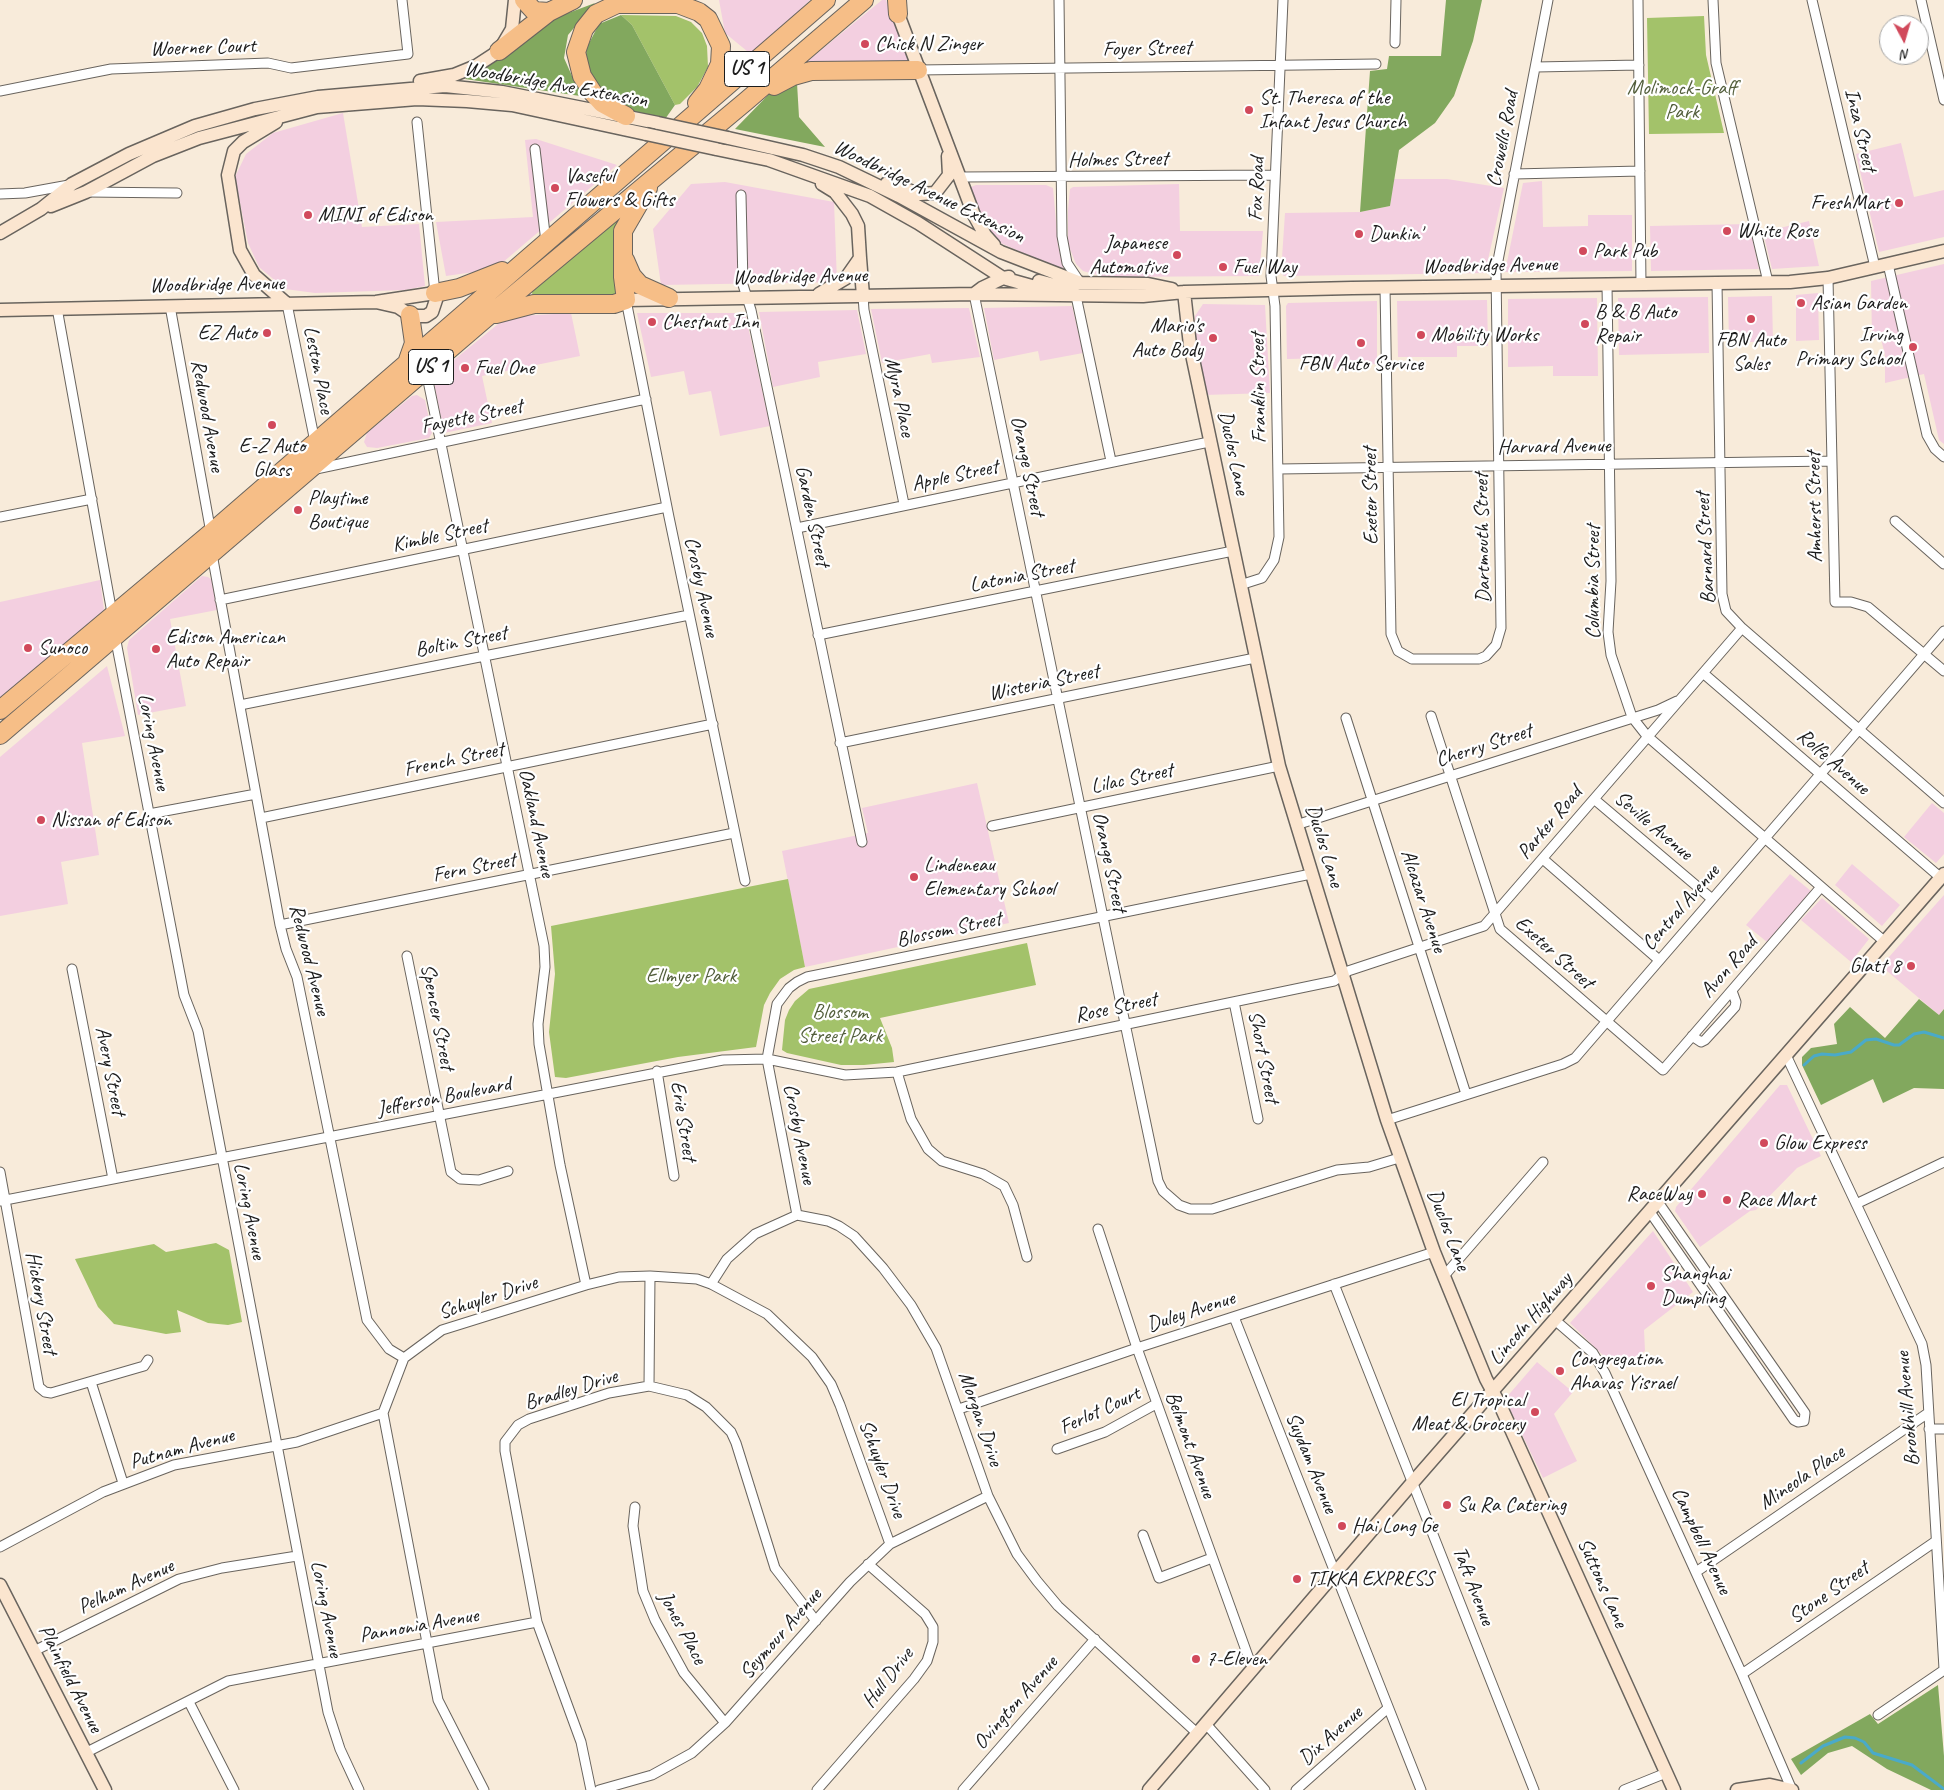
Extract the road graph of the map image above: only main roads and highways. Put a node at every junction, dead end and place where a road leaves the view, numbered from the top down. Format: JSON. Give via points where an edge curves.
{"nodes":[{"id":1,"x":515,"y":0,"type":"edge"},
{"id":2,"x":524,"y":0,"type":"edge"},
{"id":3,"x":573,"y":0,"type":"edge"},
{"id":4,"x":826,"y":0,"type":"edge"},
{"id":5,"x":864,"y":0,"type":"edge"},
{"id":6,"x":897,"y":7,"type":"edge"},
{"id":7,"x":549,"y":12,"type":"junction"},
{"id":8,"x":499,"y":51,"type":"junction"},
{"id":9,"x":918,"y":70,"type":"junction"},
{"id":10,"x":366,"y":91,"type":"junction"},
{"id":11,"x":746,"y":102,"type":"junction"},
{"id":12,"x":317,"y":107,"type":"junction"},
{"id":13,"x":626,"y":116,"type":"junction"},
{"id":14,"x":663,"y":130,"type":"junction"},
{"id":15,"x":728,"y":138,"type":"joint"},
{"id":16,"x":946,"y":146,"type":"junction"},
{"id":17,"x":716,"y":149,"type":"joint"},
{"id":18,"x":839,"y":167,"type":"junction"},
{"id":19,"x":801,"y":170,"type":"junction"},
{"id":20,"x":659,"y":172,"type":"junction"},
{"id":21,"x":41,"y":209,"type":"junction"},
{"id":22,"x":0,"y":233,"type":"edge"},
{"id":23,"x":1944,"y":251,"type":"edge"},
{"id":24,"x":1001,"y":252,"type":"junction"},
{"id":25,"x":624,"y":258,"type":"junction"},
{"id":26,"x":860,"y":258,"type":"junction"},
{"id":27,"x":523,"y":261,"type":"junction"},
{"id":28,"x":1004,"y":278,"type":"junction"},
{"id":29,"x":1081,"y":283,"type":"junction"},
{"id":30,"x":1184,"y":292,"type":"junction"},
{"id":31,"x":435,"y":293,"type":"junction"},
{"id":32,"x":974,"y":294,"type":"junction"},
{"id":33,"x":815,"y":296,"type":"junction"},
{"id":34,"x":863,"y":296,"type":"junction"},
{"id":35,"x":1076,"y":296,"type":"junction"},
{"id":36,"x":669,"y":298,"type":"junction"},
{"id":37,"x":626,"y":300,"type":"junction"},
{"id":38,"x":376,"y":302,"type":"junction"},
{"id":39,"x":287,"y":304,"type":"junction"},
{"id":40,"x":0,"y":310,"type":"edge"},
{"id":41,"x":410,"y":315,"type":"junction"},
{"id":42,"x":486,"y":318,"type":"junction"},
{"id":43,"x":407,"y":361,"type":"junction"},
{"id":44,"x":0,"y":710,"type":"edge"},
{"id":45,"x":0,"y":735,"type":"edge"},
{"id":46,"x":1942,"y":876,"type":"edge"},
{"id":47,"x":1493,"y":1392,"type":"junction"},
{"id":48,"x":0,"y":1586,"type":"edge"},
{"id":49,"x":104,"y":1790,"type":"edge"},
{"id":50,"x":1149,"y":1790,"type":"edge"},
{"id":51,"x":1674,"y":1790,"type":"edge"},
{"id":52,"x":1737,"y":1790,"type":"edge"},
{"id":53,"x":1792,"y":1790,"type":"edge"}],
"edges":[{"from":1,"to":8,"type":"main road","via":[[512,29]]},
{"from":2,"to":7,"type":"highway","via":[[534,12]]},
{"from":3,"to":7,"type":"highway"},
{"from":4,"to":14,"type":"highway","number":"US 1"},
{"from":5,"to":11,"type":"highway","number":"US 1"},
{"from":6,"to":9,"type":"main road"},
{"from":7,"to":8,"type":"highway"},
{"from":8,"to":10,"type":"main road","via":[[454,75]]},
{"from":9,"to":11,"type":"highway","via":[[811,71],[793,76]]},
{"from":9,"to":16,"type":"main road"},
{"from":10,"to":13,"type":"main road","name":"Woodbridge Ave Extension","via":[[445,86],[502,92]]},
{"from":10,"to":21,"type":"main road","name":"Woodbridge Ave Extension","via":[[256,108],[195,126],[129,154],[72,184]]},
{"from":11,"to":20,"type":"highway","number":"US 1"},
{"from":12,"to":17,"type":"main road","name":"Woodbridge Ave Extension","bridge":true,"via":[[417,99],[512,105]]},
{"from":12,"to":21,"type":"main road","name":"Woodbridge Ave Extension","via":[[199,138],[153,156],[86,192]]},
{"from":12,"to":39,"type":"main road","via":[[258,132],[242,142],[230,161],[228,175],[240,250],[254,275]]},
{"from":13,"to":14,"type":"main road","name":"Woodbridge Ave Extension"},
{"from":13,"to":14,"type":"highway","via":[[602,103],[582,76],[576,52],[584,29],[596,14],[617,4],[678,4],[694,9],[715,29],[721,46],[720,64],[708,89]]},
{"from":14,"to":15,"type":"main road","name":"Woodbridge Ave Extension","bridge":true},
{"from":14,"to":27,"type":"highway","number":"US 1"},
{"from":15,"to":18,"type":"main road","name":"Woodbridge Avenue Extension","via":[[803,155]]},
{"from":16,"to":18,"type":"main road","via":[[949,175],[931,194],[920,194]]},
{"from":16,"to":24,"type":"main road","via":[[979,226]]},
{"from":17,"to":19,"type":"main road","name":"Woodbridge Avenue Extension"},
{"from":18,"to":24,"type":"main road","name":"Woodbridge Avenue Extension"},
{"from":19,"to":26,"type":"main road","via":[[836,192],[848,208],[858,226]]},
{"from":19,"to":28,"type":"main road","name":"Woodbridge Avenue Extension","via":[[870,196]]},
{"from":20,"to":25,"type":"highway","via":[[623,231]]},
{"from":20,"to":42,"type":"highway","number":"US 1"},
{"from":21,"to":22,"type":"main road","name":"Woodbridge Ave Extension"},
{"from":23,"to":30,"type":"main road","name":"Woodbridge Avenue","via":[[1828,278],[1768,282]]},
{"from":24,"to":29,"type":"main road","name":"Woodbridge Avenue Extension"},
{"from":25,"to":36,"type":"highway","via":[[640,285]]},
{"from":25,"to":37,"type":"highway"},
{"from":26,"to":33,"type":"main road","via":[[846,278]]},
{"from":26,"to":34,"type":"main road"},
{"from":27,"to":31,"type":"highway","via":[[480,281]]},
{"from":27,"to":43,"type":"highway","number":"US 1"},
{"from":28,"to":29,"type":"main road","via":[[1025,278],[1058,286]]},
{"from":28,"to":32,"type":"main road","name":"Woodbridge Avenue"},
{"from":28,"to":35,"type":"main road","name":"Woodbridge Avenue Extension"},
{"from":29,"to":30,"type":"main road","name":"Woodbridge Avenue","via":[[1148,284]]},
{"from":30,"to":35,"type":"main road","name":"Woodbridge Avenue"},
{"from":30,"to":47,"type":"main road","name":"Duclos Lane","via":[[1190,345],[1209,442],[1279,766],[1399,1158],[1434,1252]]},
{"from":31,"to":38,"type":"main road","name":"Woodbridge Avenue"},
{"from":31,"to":41,"type":"main road","via":[[432,312],[426,316]]},
{"from":32,"to":34,"type":"main road","name":"Woodbridge Avenue"},
{"from":32,"to":35,"type":"main road","name":"Woodbridge Avenue"},
{"from":33,"to":34,"type":"main road","name":"Woodbridge Avenue"},
{"from":33,"to":36,"type":"main road","name":"Woodbridge Avenue"},
{"from":36,"to":37,"type":"main road","name":"Woodbridge Avenue"},
{"from":37,"to":42,"type":"highway","via":[[614,304],[534,304]]},
{"from":38,"to":39,"type":"main road","name":"Woodbridge Avenue"},
{"from":38,"to":41,"type":"main road","via":[[398,307]]},
{"from":39,"to":40,"type":"main road","name":"Woodbridge Avenue"},
{"from":41,"to":43,"type":"highway","via":[[414,343]]},
{"from":42,"to":45,"type":"highway","number":"US 1"},
{"from":43,"to":44,"type":"highway","number":"US 1","via":[[211,533]]},
{"from":46,"to":47,"type":"main road","name":"Lincoln Highway"},
{"from":47,"to":50,"type":"main road","name":"Lincoln Highway"},
{"from":47,"to":51,"type":"main road","name":"Suttons Lane"},
{"from":48,"to":49,"type":"main road","name":"Plainfield Avenue"},
{"from":52,"to":53,"type":"main road","via":[[1770,1785]]}]}
